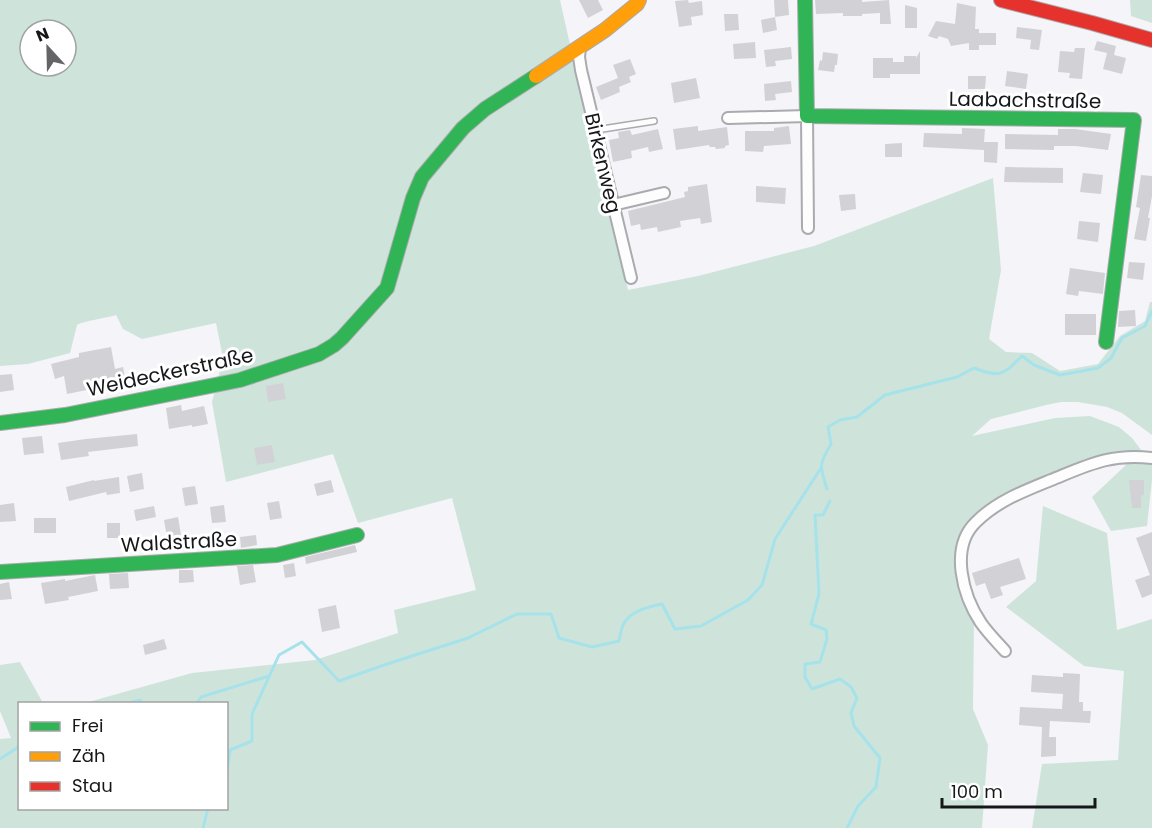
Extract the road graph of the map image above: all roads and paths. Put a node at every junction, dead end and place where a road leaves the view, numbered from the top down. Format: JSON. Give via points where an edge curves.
{"nodes":[{"id":1,"x":639,"y":0,"type":"edge"},
{"id":2,"x":805,"y":0,"type":"edge"},
{"id":3,"x":1001,"y":0,"type":"edge"},
{"id":4,"x":1152,"y":40,"type":"edge"},
{"id":5,"x":580,"y":47,"type":"junction"},
{"id":6,"x":807,"y":116,"type":"junction"},
{"id":7,"x":728,"y":118,"type":"dead end"},
{"id":8,"x":654,"y":121,"type":"dead end"},
{"id":9,"x":596,"y":130,"type":"junction"},
{"id":10,"x":664,"y":193,"type":"dead end"},
{"id":11,"x":613,"y":205,"type":"junction"},
{"id":12,"x":808,"y":228,"type":"dead end"},
{"id":13,"x":631,"y":278,"type":"dead end"},
{"id":14,"x":1106,"y":342,"type":"dead end"},
{"id":15,"x":0,"y":423,"type":"edge"},
{"id":16,"x":1152,"y":459,"type":"edge"},
{"id":17,"x":357,"y":534,"type":"dead end"},
{"id":18,"x":0,"y":572,"type":"edge"},
{"id":19,"x":1005,"y":651,"type":"dead end"}],
"edges":[{"from":1,"to":5,"type":"street","name":"Weideckerstraße"},
{"from":2,"to":6,"type":"street"},
{"from":3,"to":4,"type":"street"},
{"from":5,"to":9,"type":"street","name":"Birkenweg","via":[[581,70]]},
{"from":5,"to":15,"type":"street","name":"Weideckerstraße","via":[[485,109],[439,156],[412,198],[387,288],[334,345],[319,354],[240,380],[64,415]]},
{"from":6,"to":7,"type":"street"},
{"from":6,"to":12,"type":"street"},
{"from":6,"to":14,"type":"street","name":"Laabachstraße","via":[[1134,120]]},
{"from":8,"to":9,"type":"lane"},
{"from":9,"to":11,"type":"street","name":"Birkenweg"},
{"from":10,"to":11,"type":"street"},
{"from":11,"to":13,"type":"street","name":"Birkenweg"},
{"from":16,"to":19,"type":"street","via":[[1125,457],[1092,464],[1017,494],[992,508],[968,531],[961,557],[965,587],[981,623]]},
{"from":17,"to":18,"type":"street","name":"Waldstraße","via":[[277,555]]}]}
